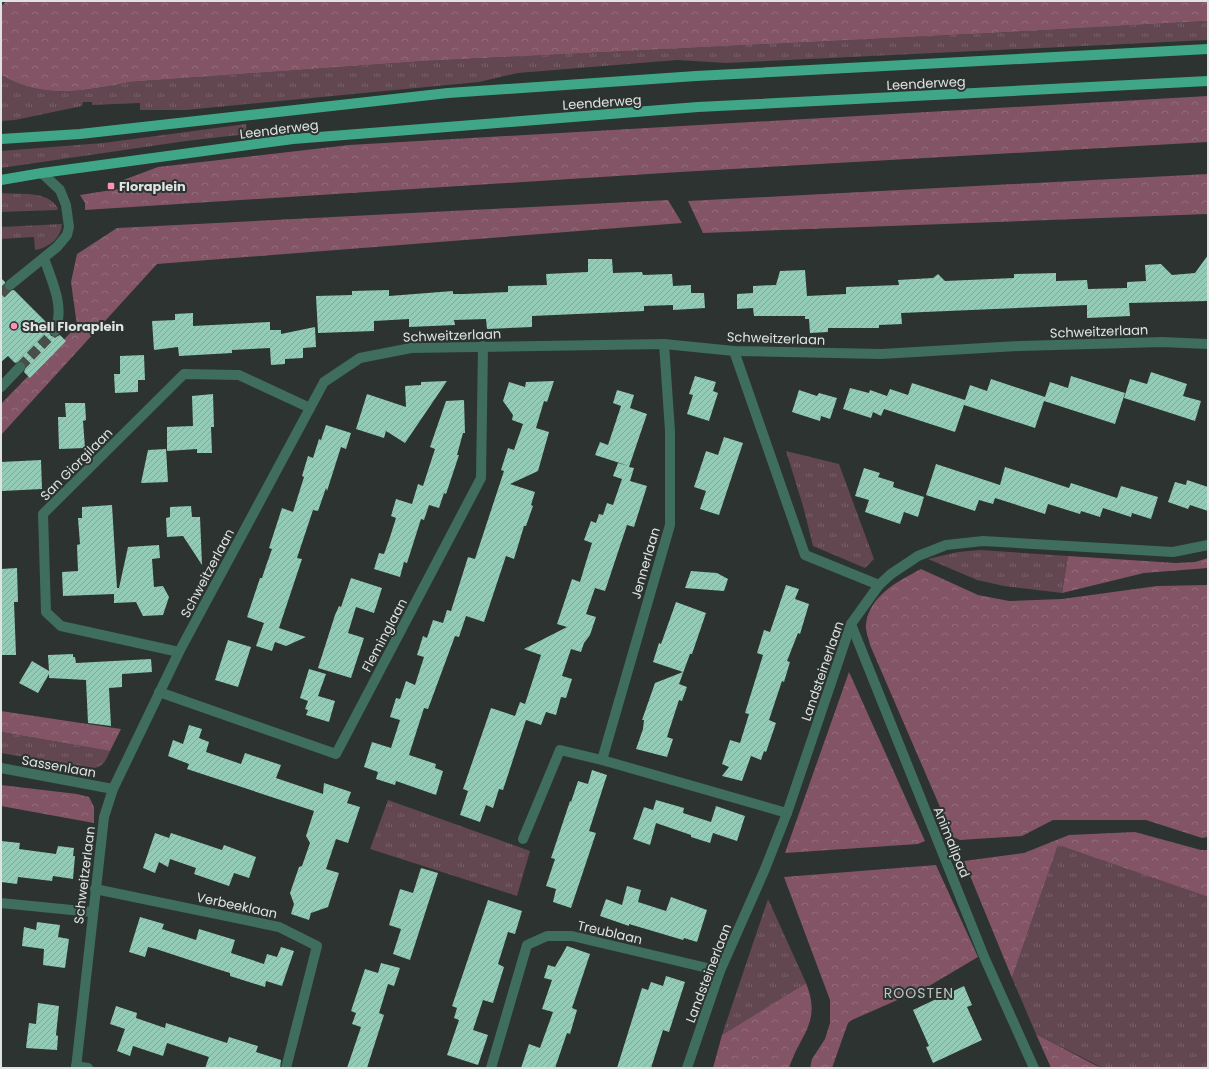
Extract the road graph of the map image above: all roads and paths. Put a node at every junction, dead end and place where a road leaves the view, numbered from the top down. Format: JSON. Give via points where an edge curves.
{"nodes":[{"id":1,"x":1208,"y":49,"type":"edge"},
{"id":2,"x":1208,"y":81,"type":"edge"},
{"id":3,"x":1,"y":139,"type":"edge"},
{"id":4,"x":42,"y":173,"type":"junction"},
{"id":5,"x":1,"y":180,"type":"edge"},
{"id":6,"x":44,"y":258,"type":"junction"},
{"id":7,"x":10,"y":285,"type":"tunnel mouth"},
{"id":8,"x":55,"y":331,"type":"tunnel mouth"},
{"id":9,"x":664,"y":344,"type":"junction"},
{"id":10,"x":1208,"y":344,"type":"edge"},
{"id":11,"x":483,"y":346,"type":"junction"},
{"id":12,"x":734,"y":351,"type":"junction"},
{"id":13,"x":20,"y":367,"type":"tunnel mouth"},
{"id":14,"x":2,"y":385,"type":"edge"},
{"id":15,"x":310,"y":408,"type":"junction"},
{"id":16,"x":1208,"y":545,"type":"edge"},
{"id":17,"x":879,"y":585,"type":"junction"},
{"id":18,"x":851,"y":624,"type":"junction"},
{"id":19,"x":179,"y":652,"type":"junction"},
{"id":20,"x":159,"y":692,"type":"junction"},
{"id":21,"x":602,"y":760,"type":"junction"},
{"id":22,"x":1,"y":768,"type":"edge"},
{"id":23,"x":113,"y":789,"type":"junction"},
{"id":24,"x":787,"y":813,"type":"junction"},
{"id":25,"x":522,"y":839,"type":"dead end"},
{"id":26,"x":95,"y":889,"type":"junction"},
{"id":27,"x":1,"y":903,"type":"edge"},
{"id":28,"x":92,"y":912,"type":"junction"},
{"id":29,"x":720,"y":971,"type":"junction"},
{"id":30,"x":76,"y":1067,"type":"edge"},
{"id":31,"x":88,"y":1068,"type":"edge"},
{"id":32,"x":286,"y":1068,"type":"edge"},
{"id":33,"x":492,"y":1068,"type":"edge"},
{"id":34,"x":687,"y":1068,"type":"edge"},
{"id":35,"x":1034,"y":1068,"type":"edge"}],
"edges":[{"from":1,"to":3,"type":"main road","name":"Leenderweg","via":[[696,76],[448,93],[80,134]]},
{"from":2,"to":4,"type":"main road","name":"Leenderweg","via":[[698,107],[293,139]]},
{"from":4,"to":5,"type":"main road","name":"Leenderweg"},
{"from":4,"to":6,"type":"street","via":[[60,190],[69,219],[66,235],[57,248]]},
{"from":6,"to":7,"type":"street"},
{"from":6,"to":8,"type":"street","via":[[58,301],[60,319]]},
{"from":9,"to":11,"type":"street","name":"Schweitzerlaan"},
{"from":9,"to":12,"type":"street","name":"Schweitzerlaan"},
{"from":9,"to":21,"type":"street","name":"Jennerlaan","via":[[670,430],[670,526]]},
{"from":10,"to":12,"type":"street","name":"Schweitzerlaan","via":[[1091,344],[881,354]]},
{"from":11,"to":15,"type":"street","name":"Schweitzerlaan","via":[[411,348],[360,358],[324,382]]},
{"from":11,"to":20,"type":"street","name":"Fleminglaan","via":[[481,478],[336,754]]},
{"from":12,"to":17,"type":"street","via":[[805,556]]},
{"from":13,"to":14,"type":"street"},
{"from":15,"to":19,"type":"street","name":"Schweitzerlaan"},
{"from":15,"to":19,"type":"street","name":"San Giorgilaan","via":[[239,375],[184,374],[43,514],[46,612],[61,626]]},
{"from":16,"to":17,"type":"street","name":"Landsteinerlaan","via":[[1173,552],[983,541],[946,545],[918,556]]},
{"from":17,"to":18,"type":"street","name":"Landsteinerlaan"},
{"from":18,"to":24,"type":"street","name":"Landsteinerlaan"},
{"from":18,"to":35,"type":"street","name":"Animalipad","via":[[985,959]]},
{"from":19,"to":20,"type":"street","name":"Schweitzerlaan"},
{"from":20,"to":23,"type":"street","name":"Schweitzerlaan"},
{"from":21,"to":24,"type":"street"},
{"from":21,"to":25,"type":"street","via":[[560,750]]},
{"from":22,"to":23,"type":"street","name":"Sassenlaan"},
{"from":23,"to":26,"type":"street","name":"Schweitzerlaan","via":[[104,817]]},
{"from":24,"to":29,"type":"street","name":"Landsteinerlaan"},
{"from":26,"to":28,"type":"street","name":"Schweitzerlaan"},
{"from":26,"to":32,"type":"street","name":"Verbeeklaan","via":[[279,926],[317,946]]},
{"from":27,"to":28,"type":"street"},
{"from":28,"to":30,"type":"street","name":"Schweitzerlaan"},
{"from":29,"to":33,"type":"street","name":"Treublaan","via":[[572,936],[548,936],[527,945]]},
{"from":29,"to":34,"type":"street","name":"Landsteinerlaan"},
{"from":30,"to":31,"type":"street"}]}
